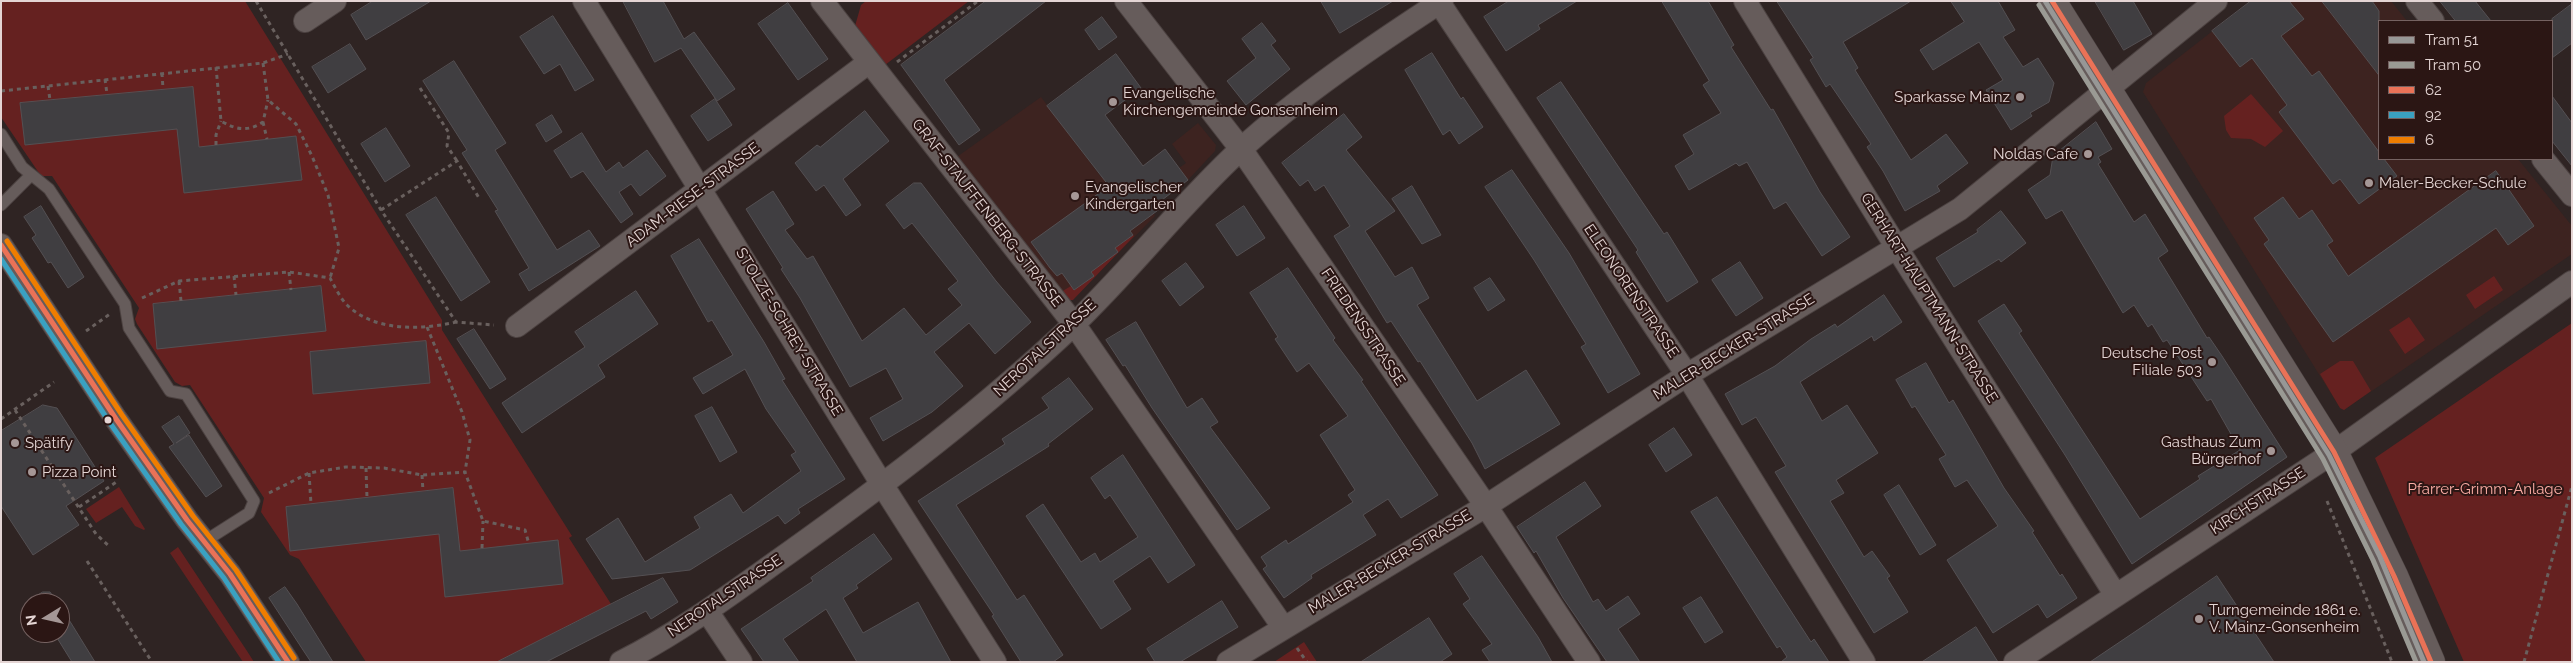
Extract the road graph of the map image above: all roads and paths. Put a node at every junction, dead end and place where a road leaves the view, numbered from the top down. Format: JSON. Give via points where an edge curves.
{"nodes":[{"id":1,"x":256,"y":1,"type":"edge"},
{"id":2,"x":336,"y":1,"type":"edge"},
{"id":3,"x":584,"y":1,"type":"edge"},
{"id":4,"x":978,"y":1,"type":"edge"},
{"id":5,"x":1126,"y":1,"type":"edge"},
{"id":6,"x":1745,"y":1,"type":"edge"},
{"id":7,"x":2052,"y":1,"type":"edge"},
{"id":8,"x":2216,"y":1,"type":"edge"},
{"id":9,"x":2417,"y":1,"type":"edge"},
{"id":10,"x":1440,"y":2,"type":"edge"},
{"id":11,"x":829,"y":4,"type":"edge"},
{"id":12,"x":2432,"y":20,"type":"edge"},
{"id":13,"x":305,"y":21,"type":"dead end"},
{"id":14,"x":288,"y":54,"type":"junction"},
{"id":15,"x":263,"y":63,"type":"junction"},
{"id":16,"x":216,"y":67,"type":"junction"},
{"id":17,"x":873,"y":70,"type":"junction"},
{"id":18,"x":162,"y":73,"type":"junction"},
{"id":19,"x":105,"y":79,"type":"junction"},
{"id":20,"x":48,"y":86,"type":"junction"},
{"id":21,"x":420,"y":88,"type":"dead end"},
{"id":22,"x":163,"y":89,"type":"dead end"},
{"id":23,"x":2107,"y":89,"type":"junction"},
{"id":24,"x":1,"y":91,"type":"edge"},
{"id":25,"x":107,"y":94,"type":"dead end"},
{"id":26,"x":50,"y":100,"type":"dead end"},
{"id":27,"x":268,"y":100,"type":"junction"},
{"id":28,"x":221,"y":121,"type":"junction"},
{"id":29,"x":263,"y":122,"type":"junction"},
{"id":30,"x":1,"y":134,"type":"edge"},
{"id":31,"x":267,"y":139,"type":"dead end"},
{"id":32,"x":216,"y":145,"type":"dead end"},
{"id":33,"x":1241,"y":149,"type":"junction"},
{"id":34,"x":2544,"y":160,"type":"edge"},
{"id":35,"x":457,"y":161,"type":"junction"},
{"id":36,"x":31,"y":175,"type":"junction"},
{"id":37,"x":701,"y":188,"type":"junction"},
{"id":38,"x":2572,"y":195,"type":"edge"},
{"id":39,"x":479,"y":198,"type":"dead end"},
{"id":40,"x":1,"y":205,"type":"edge"},
{"id":41,"x":381,"y":210,"type":"junction"},
{"id":42,"x":1,"y":245,"type":"edge"},
{"id":43,"x":1897,"y":248,"type":"junction"},
{"id":44,"x":288,"y":272,"type":"junction"},
{"id":45,"x":234,"y":276,"type":"junction"},
{"id":46,"x":330,"y":278,"type":"junction"},
{"id":47,"x":179,"y":281,"type":"junction"},
{"id":48,"x":2572,"y":282,"type":"edge"},
{"id":49,"x":291,"y":290,"type":"dead end"},
{"id":50,"x":236,"y":295,"type":"dead end"},
{"id":51,"x":181,"y":301,"type":"dead end"},
{"id":52,"x":135,"y":302,"type":"dead end"},
{"id":53,"x":456,"y":322,"type":"junction"},
{"id":54,"x":1074,"y":324,"type":"junction"},
{"id":55,"x":517,"y":326,"type":"joint"},
{"id":56,"x":427,"y":327,"type":"junction"},
{"id":57,"x":1687,"y":375,"type":"junction"},
{"id":58,"x":54,"y":382,"type":"dead end"},
{"id":59,"x":14,"y":410,"type":"junction"},
{"id":60,"x":1,"y":419,"type":"edge"},
{"id":61,"x":2323,"y":459,"type":"junction"},
{"id":62,"x":366,"y":468,"type":"junction"},
{"id":63,"x":309,"y":472,"type":"junction"},
{"id":64,"x":465,"y":472,"type":"junction"},
{"id":65,"x":422,"y":475,"type":"junction"},
{"id":66,"x":118,"y":481,"type":"dead end"},
{"id":67,"x":883,"y":486,"type":"junction"},
{"id":68,"x":2572,"y":486,"type":"edge"},
{"id":69,"x":423,"y":491,"type":"dead end"},
{"id":70,"x":367,"y":498,"type":"dead end"},
{"id":71,"x":254,"y":501,"type":"junction"},
{"id":72,"x":312,"y":504,"type":"dead end"},
{"id":73,"x":1486,"y":506,"type":"junction"},
{"id":74,"x":78,"y":507,"type":"junction"},
{"id":75,"x":482,"y":521,"type":"junction"},
{"id":76,"x":205,"y":541,"type":"junction"},
{"id":77,"x":529,"y":544,"type":"dead end"},
{"id":78,"x":110,"y":548,"type":"dead end"},
{"id":79,"x":482,"y":548,"type":"dead end"},
{"id":80,"x":87,"y":561,"type":"dead end"},
{"id":81,"x":2115,"y":594,"type":"junction"},
{"id":82,"x":706,"y":611,"type":"junction"},
{"id":83,"x":1283,"y":627,"type":"junction"},
{"id":84,"x":1296,"y":647,"type":"dead end"},
{"id":85,"x":152,"y":662,"type":"edge"},
{"id":86,"x":288,"y":662,"type":"edge"},
{"id":87,"x":621,"y":662,"type":"edge"},
{"id":88,"x":741,"y":662,"type":"edge"},
{"id":89,"x":995,"y":662,"type":"edge"},
{"id":90,"x":1228,"y":662,"type":"edge"},
{"id":91,"x":1307,"y":662,"type":"edge"},
{"id":92,"x":1589,"y":662,"type":"edge"},
{"id":93,"x":1864,"y":662,"type":"edge"},
{"id":94,"x":2014,"y":662,"type":"edge"},
{"id":95,"x":2392,"y":662,"type":"edge"},
{"id":96,"x":2431,"y":662,"type":"edge"},
{"id":97,"x":2524,"y":662,"type":"edge"}],
"edges":[{"from":1,"to":14,"type":"path"},
{"from":2,"to":13,"type":"street"},
{"from":3,"to":37,"type":"street","name":"STOLZE-SCHREY-STRASSE"},
{"from":4,"to":17,"type":"path"},
{"from":5,"to":33,"type":"street","name":"FRIEDENSSTRASSE"},
{"from":6,"to":43,"type":"street","name":"GERHART-HAUPTMANN-STRASSE"},
{"from":7,"to":23,"type":"main road"},
{"from":8,"to":23,"type":"street","name":"MALER-BECKER-STRASSE"},
{"from":9,"to":12,"type":"street"},
{"from":10,"to":33,"type":"street","name":"NEROTALSTRASSE","via":[[1321,85]]},
{"from":10,"to":57,"type":"street","name":"ELEONORENSTRASSE"},
{"from":11,"to":17,"type":"street","name":"GRAF-STAUFFENBERG-STRASSE"},
{"from":14,"to":15,"type":"path"},
{"from":14,"to":41,"type":"path"},
{"from":15,"to":16,"type":"path"},
{"from":15,"to":27,"type":"path"},
{"from":16,"to":18,"type":"path"},
{"from":16,"to":28,"type":"path"},
{"from":17,"to":37,"type":"street","name":"ADAM-RIESE-STRASSE"},
{"from":17,"to":54,"type":"street","name":"GRAF-STAUFFENBERG-STRASSE"},
{"from":18,"to":19,"type":"path"},
{"from":18,"to":22,"type":"path"},
{"from":19,"to":20,"type":"path"},
{"from":19,"to":25,"type":"path"},
{"from":20,"to":24,"type":"path"},
{"from":20,"to":26,"type":"path"},
{"from":21,"to":35,"type":"path","via":[[449,133],[447,146]]},
{"from":23,"to":43,"type":"street","name":"MALER-BECKER-STRASSE","via":[[1960,209]]},
{"from":23,"to":61,"type":"main road"},
{"from":27,"to":29,"type":"path"},
{"from":27,"to":46,"type":"path","via":[[296,124],[328,195],[339,248]]},
{"from":28,"to":29,"type":"path","via":[[233,128],[244,129]]},
{"from":28,"to":32,"type":"path"},
{"from":29,"to":31,"type":"path"},
{"from":30,"to":36,"type":"lane","via":[[22,167]]},
{"from":33,"to":54,"type":"street","name":"NEROTALSTRASSE"},
{"from":33,"to":73,"type":"street","name":"FRIEDENSSTRASSE"},
{"from":34,"to":38,"type":"street"},
{"from":35,"to":39,"type":"path"},
{"from":35,"to":41,"type":"path"},
{"from":36,"to":40,"type":"lane"},
{"from":36,"to":71,"type":"lane","via":[[49,189],[124,304],[129,328],[170,391],[186,394]]},
{"from":37,"to":55,"type":"street","name":"ADAM-RIESE-STRASSE"},
{"from":37,"to":67,"type":"street","name":"STOLZE-SCHREY-STRASSE"},
{"from":41,"to":53,"type":"path"},
{"from":42,"to":76,"type":"street","via":[[116,419]]},
{"from":43,"to":57,"type":"street","name":"MALER-BECKER-STRASSE"},
{"from":43,"to":81,"type":"street","name":"GERHART-HAUPTMANN-STRASSE"},
{"from":44,"to":45,"type":"path"},
{"from":44,"to":46,"type":"path"},
{"from":44,"to":49,"type":"path"},
{"from":45,"to":47,"type":"path"},
{"from":45,"to":50,"type":"path"},
{"from":46,"to":56,"type":"path","via":[[345,303],[356,312],[385,324]]},
{"from":47,"to":51,"type":"path"},
{"from":47,"to":52,"type":"path"},
{"from":48,"to":61,"type":"street","name":"KIRCHSTRASSE"},
{"from":53,"to":55,"type":"path"},
{"from":53,"to":56,"type":"path"},
{"from":54,"to":67,"type":"street","name":"NEROTALSTRASSE","via":[[999,393]]},
{"from":54,"to":83,"type":"street","name":"GRAF-STAUFFENBERG-STRASSE"},
{"from":56,"to":64,"type":"path","via":[[470,440]]},
{"from":57,"to":73,"type":"street","name":"MALER-BECKER-STRASSE"},
{"from":57,"to":93,"type":"street","name":"ELEONORENSTRASSE"},
{"from":58,"to":59,"type":"path"},
{"from":59,"to":60,"type":"path"},
{"from":59,"to":74,"type":"path"},
{"from":61,"to":81,"type":"street","name":"KIRCHSTRASSE"},
{"from":61,"to":95,"type":"path"},
{"from":61,"to":96,"type":"main road","via":[[2394,576]]},
{"from":62,"to":63,"type":"path"},
{"from":62,"to":65,"type":"path"},
{"from":62,"to":70,"type":"path"},
{"from":63,"to":71,"type":"path"},
{"from":63,"to":72,"type":"path"},
{"from":64,"to":65,"type":"path"},
{"from":64,"to":75,"type":"path"},
{"from":65,"to":69,"type":"path"},
{"from":66,"to":74,"type":"path"},
{"from":67,"to":82,"type":"street","name":"NEROTALSTRASSE"},
{"from":67,"to":89,"type":"street","name":"STOLZE-SCHREY-STRASSE"},
{"from":68,"to":97,"type":"path"},
{"from":71,"to":76,"type":"lane","via":[[249,513]]},
{"from":73,"to":83,"type":"street","name":"MALER-BECKER-STRASSE"},
{"from":73,"to":92,"type":"street","name":"FRIEDENSSTRASSE"},
{"from":74,"to":78,"type":"path"},
{"from":75,"to":77,"type":"path","via":[[525,530]]},
{"from":75,"to":79,"type":"path"},
{"from":76,"to":86,"type":"street"},
{"from":80,"to":85,"type":"path"},
{"from":81,"to":94,"type":"street","name":"KIRCHSTRASSE"},
{"from":82,"to":87,"type":"street","name":"NEROTALSTRASSE"},
{"from":82,"to":88,"type":"street"},
{"from":83,"to":90,"type":"street","name":"MALER-BECKER-STRASSE"},
{"from":84,"to":91,"type":"path"}]}
